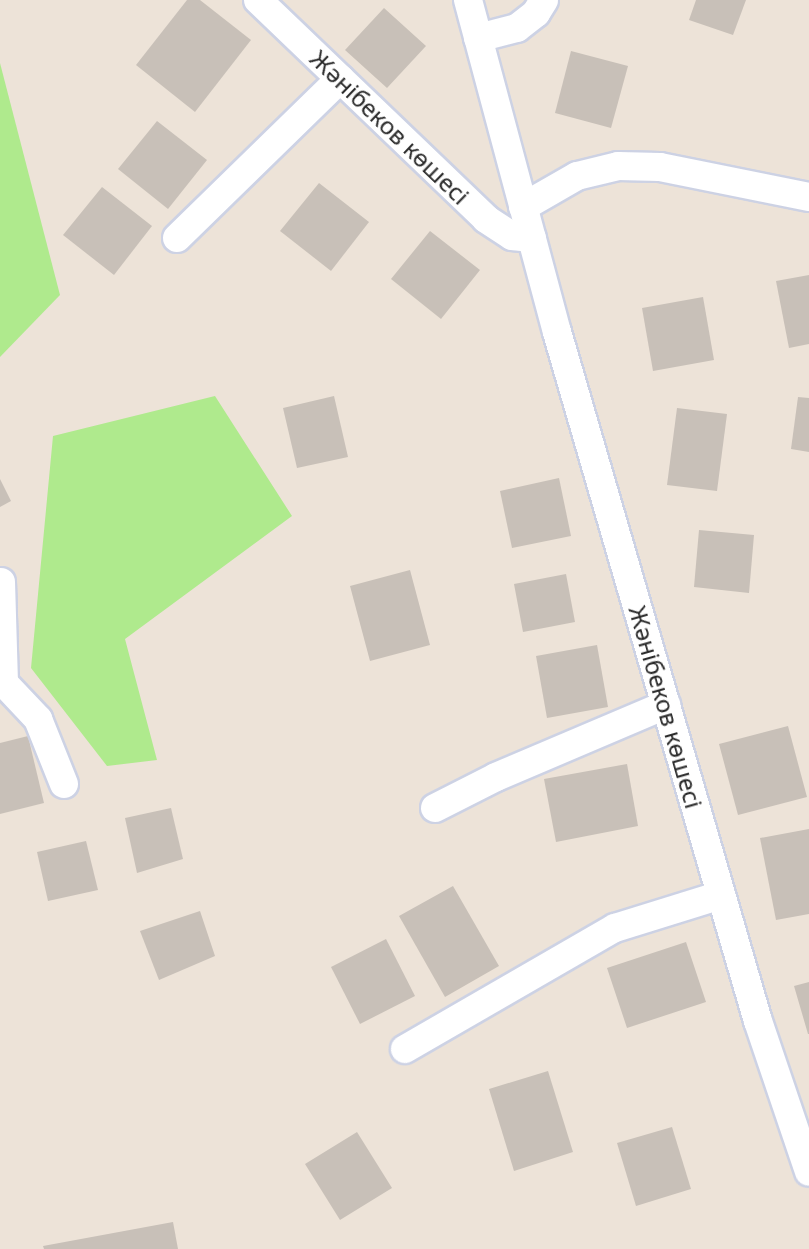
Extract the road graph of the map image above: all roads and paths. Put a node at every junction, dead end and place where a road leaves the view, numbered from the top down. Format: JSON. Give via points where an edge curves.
{"nodes":[{"id":1,"x":258,"y":0,"type":"edge"},
{"id":2,"x":468,"y":0,"type":"edge"},
{"id":3,"x":544,"y":0,"type":"edge"},
{"id":4,"x":478,"y":38,"type":"junction"},
{"id":5,"x":340,"y":79,"type":"junction"},
{"id":6,"x":809,"y":197,"type":"edge"},
{"id":7,"x":523,"y":207,"type":"junction"},
{"id":8,"x":177,"y":238,"type":"dead end"},
{"id":9,"x":532,"y":238,"type":"junction"},
{"id":10,"x":1,"y":582,"type":"edge"},
{"id":11,"x":2,"y":683,"type":"edge"},
{"id":12,"x":666,"y":705,"type":"junction"},
{"id":13,"x":64,"y":784,"type":"dead end"},
{"id":14,"x":435,"y":808,"type":"dead end"},
{"id":15,"x":721,"y":895,"type":"junction"},
{"id":16,"x":405,"y":1049,"type":"dead end"},
{"id":17,"x":809,"y":1172,"type":"edge"}],
"edges":[{"from":1,"to":5,"type":"street","name":"Жәнібеков көшесі"},
{"from":2,"to":4,"type":"street","name":"Жәнібеков көшесі"},
{"from":3,"to":4,"type":"street","via":[[537,13],[517,27]]},
{"from":4,"to":7,"type":"street","name":"Жәнібеков көшесі"},
{"from":5,"to":8,"type":"street"},
{"from":5,"to":9,"type":"street","name":"Жәнібеков көшесі","via":[[486,219],[512,236]]},
{"from":6,"to":7,"type":"street","via":[[660,167],[618,166],[578,176]]},
{"from":7,"to":9,"type":"street","name":"Жәнібеков көшесі"},
{"from":9,"to":12,"type":"street","name":"Жәнібеков көшесі"},
{"from":10,"to":11,"type":"street"},
{"from":11,"to":13,"type":"street","via":[[38,719]]},
{"from":12,"to":14,"type":"street","via":[[496,776]]},
{"from":12,"to":15,"type":"street","name":"Жәнібеков көшесі"},
{"from":15,"to":16,"type":"street","via":[[615,928]]},
{"from":15,"to":17,"type":"street","name":"Жәнібеков көшесі"}]}
